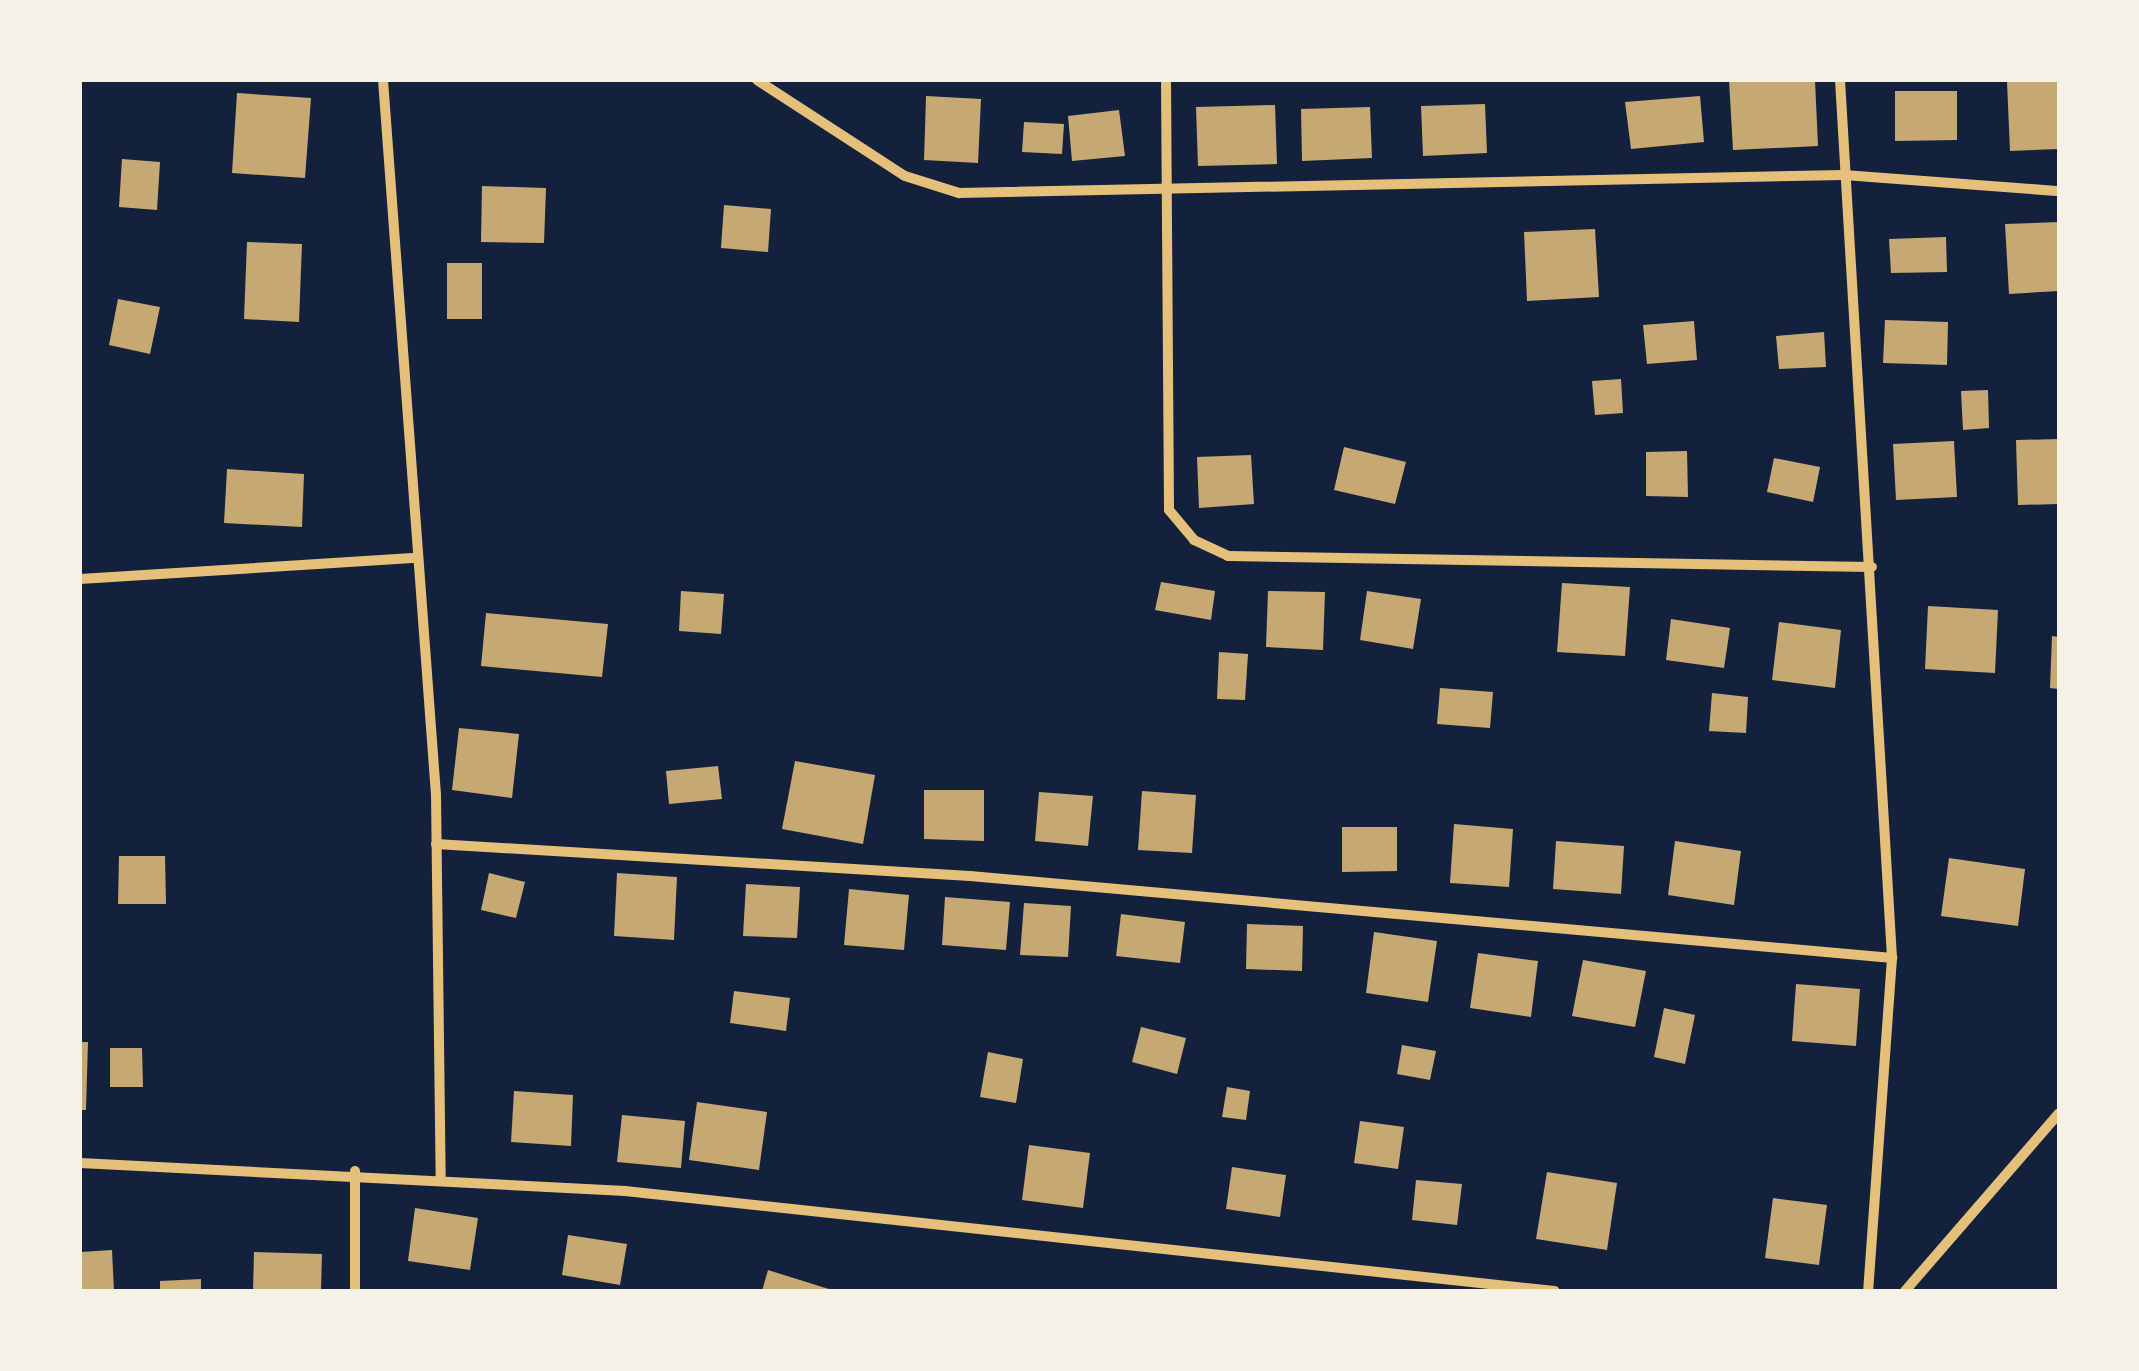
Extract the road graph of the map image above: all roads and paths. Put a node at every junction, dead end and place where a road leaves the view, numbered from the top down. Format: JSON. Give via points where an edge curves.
{"nodes":[{"id":1,"x":383,"y":80,"type":"edge"},
{"id":2,"x":757,"y":80,"type":"edge"},
{"id":3,"x":1166,"y":80,"type":"edge"},
{"id":4,"x":1840,"y":80,"type":"edge"},
{"id":5,"x":1844,"y":176,"type":"junction"},
{"id":6,"x":1169,"y":192,"type":"junction"},
{"id":7,"x":2059,"y":192,"type":"edge"},
{"id":8,"x":416,"y":558,"type":"junction"},
{"id":9,"x":1872,"y":566,"type":"junction"},
{"id":10,"x":80,"y":579,"type":"edge"},
{"id":11,"x":436,"y":844,"type":"junction"},
{"id":12,"x":1892,"y":958,"type":"junction"},
{"id":13,"x":2059,"y":1113,"type":"edge"},
{"id":14,"x":80,"y":1162,"type":"edge"},
{"id":15,"x":355,"y":1171,"type":"junction"},
{"id":16,"x":441,"y":1178,"type":"junction"},
{"id":17,"x":355,"y":1291,"type":"edge"},
{"id":18,"x":1555,"y":1291,"type":"edge"},
{"id":19,"x":1868,"y":1291,"type":"edge"},
{"id":20,"x":1905,"y":1291,"type":"edge"}],
"edges":[{"from":1,"to":8,"type":"street"},
{"from":2,"to":6,"type":"street","via":[[905,176],[960,193]]},
{"from":3,"to":6,"type":"street"},
{"from":4,"to":5,"type":"street"},
{"from":5,"to":6,"type":"street"},
{"from":5,"to":7,"type":"street"},
{"from":5,"to":9,"type":"street"},
{"from":6,"to":9,"type":"street","via":[[1169,510],[1194,540],[1228,556]]},
{"from":8,"to":10,"type":"street"},
{"from":8,"to":11,"type":"street"},
{"from":9,"to":12,"type":"street"},
{"from":11,"to":12,"type":"street","via":[[989,878]]},
{"from":11,"to":16,"type":"street"},
{"from":12,"to":19,"type":"street"},
{"from":13,"to":20,"type":"street"},
{"from":14,"to":15,"type":"street"},
{"from":15,"to":16,"type":"street"},
{"from":15,"to":17,"type":"street"},
{"from":16,"to":18,"type":"street"}]}
